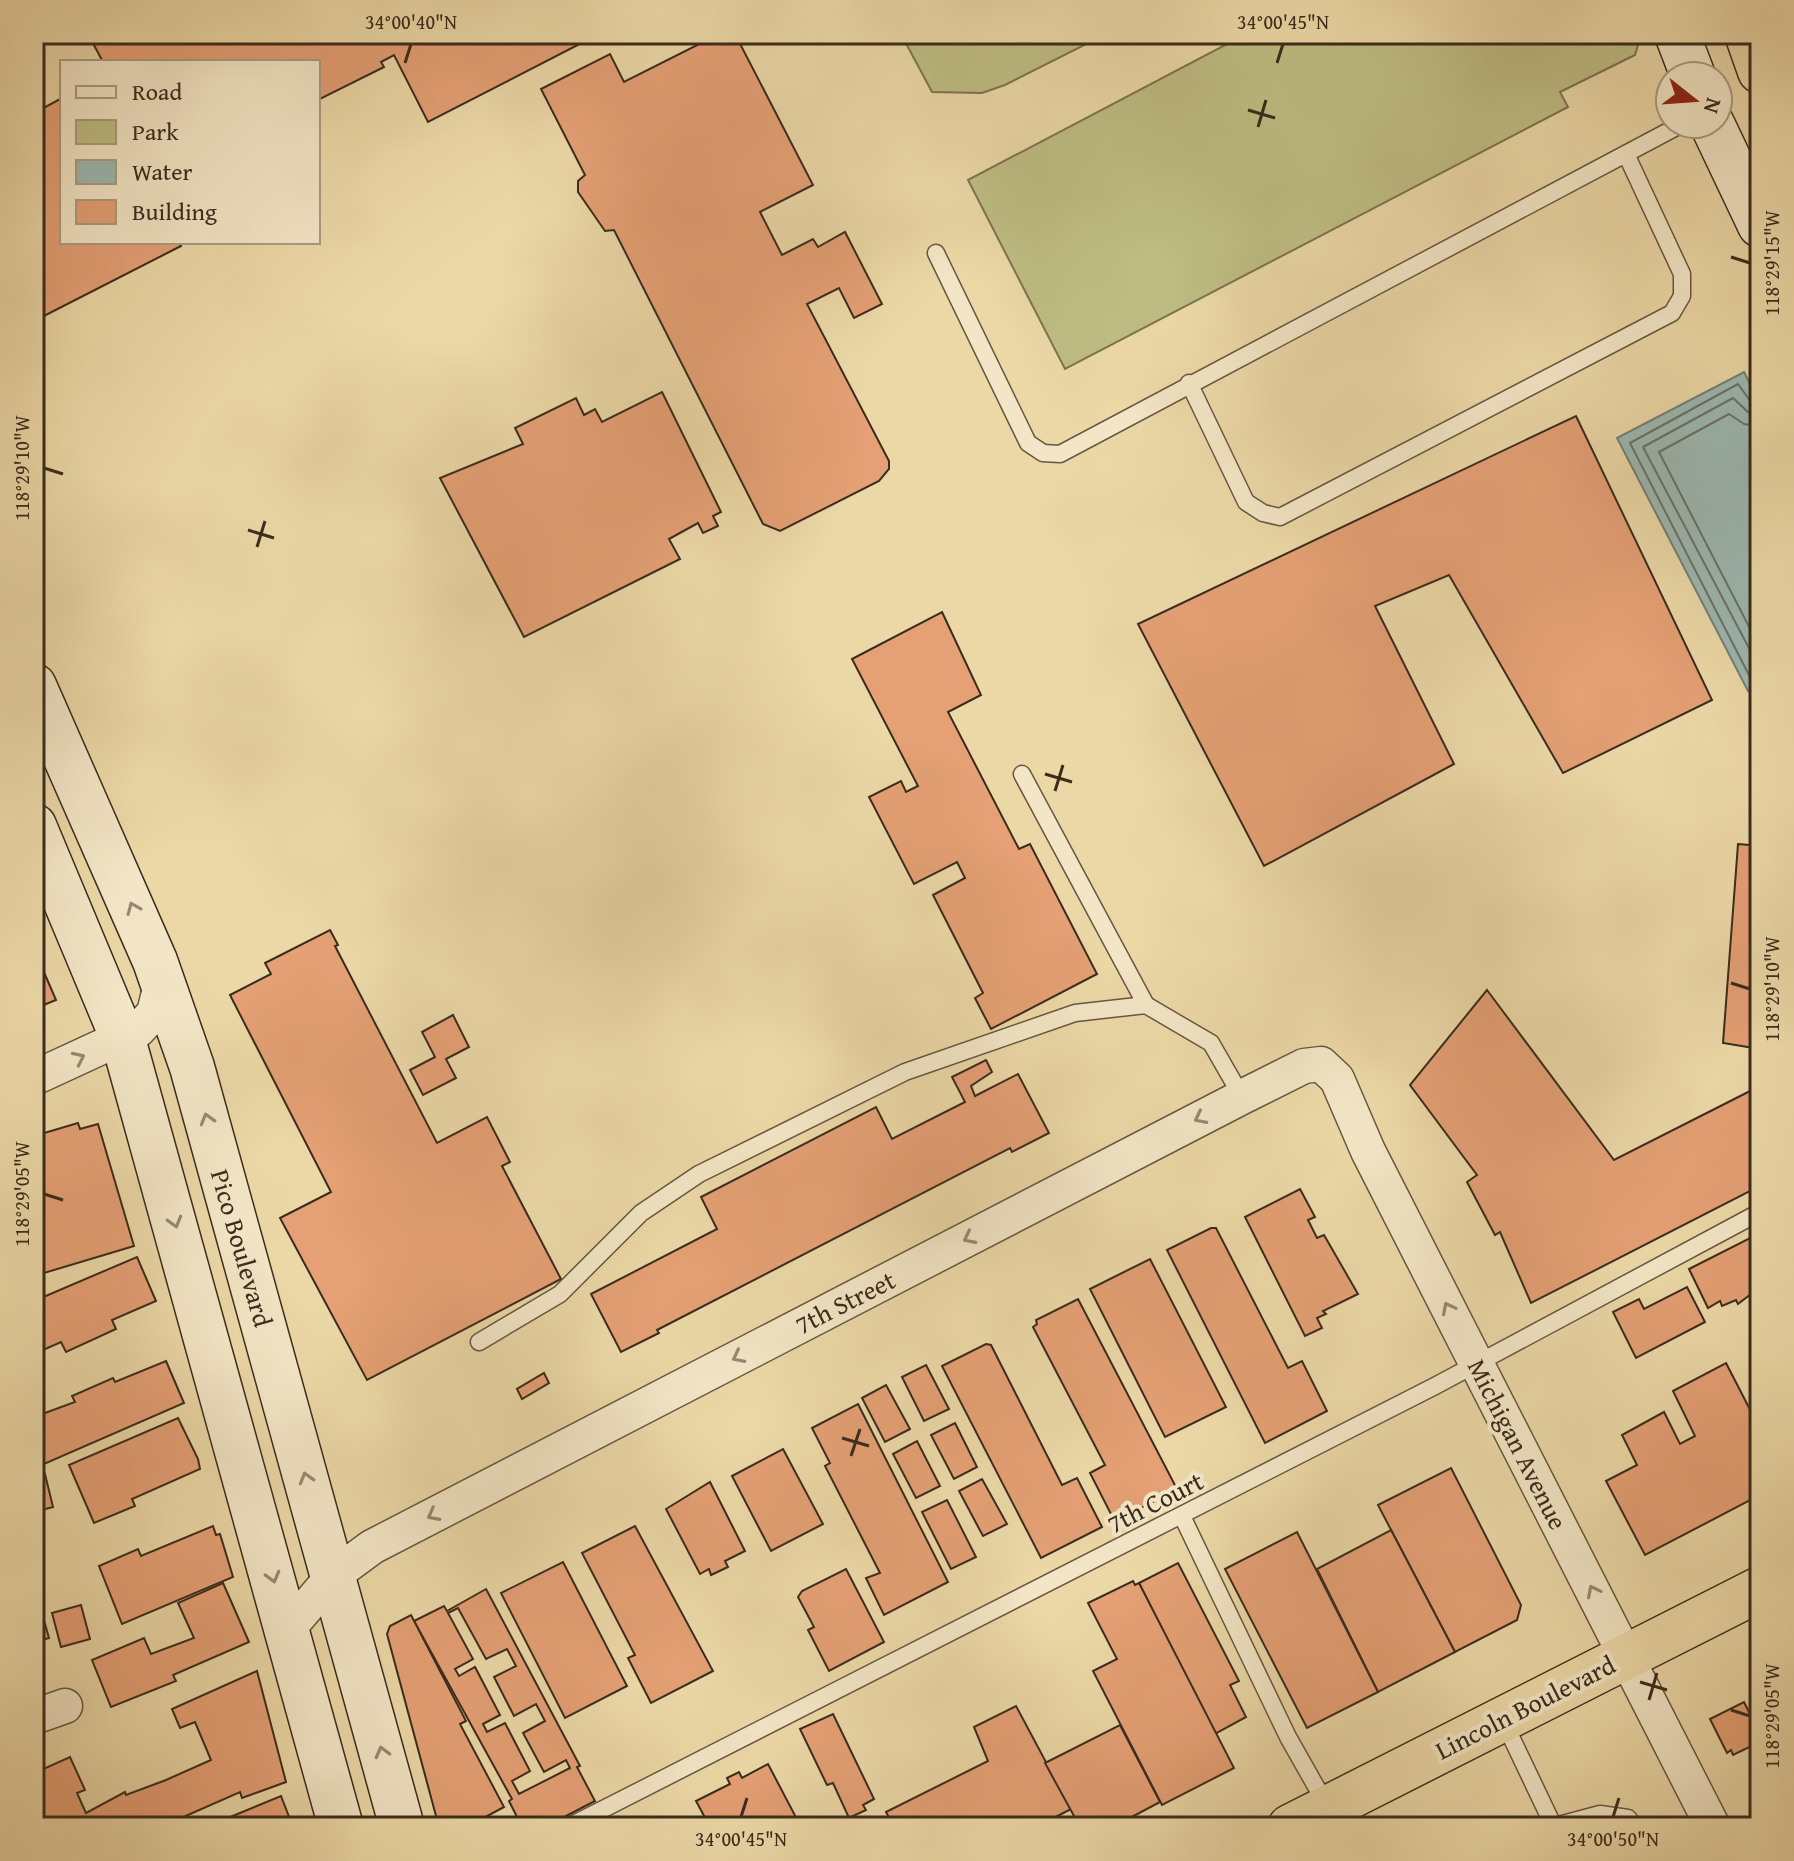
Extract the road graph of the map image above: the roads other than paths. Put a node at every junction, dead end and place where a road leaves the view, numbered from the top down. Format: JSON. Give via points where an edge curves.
{"nodes":[{"id":1,"x":1677,"y":34,"type":"edge"},
{"id":2,"x":1747,"y":34,"type":"edge"},
{"id":3,"x":1687,"y":60,"type":"edge"},
{"id":4,"x":1760,"y":71,"type":"edge"},
{"id":5,"x":1654,"y":139,"type":"edge"},
{"id":6,"x":1720,"y":140,"type":"edge"},
{"id":7,"x":1626,"y":154,"type":"junction"},
{"id":8,"x":1760,"y":225,"type":"edge"},
{"id":9,"x":936,"y":253,"type":"dead end"},
{"id":10,"x":1189,"y":383,"type":"junction"},
{"id":11,"x":34,"y":686,"type":"edge"},
{"id":12,"x":1022,"y":774,"type":"dead end"},
{"id":13,"x":34,"y":826,"type":"edge"},
{"id":14,"x":162,"y":980,"type":"junction"},
{"id":15,"x":1146,"y":1005,"type":"junction"},
{"id":16,"x":123,"y":1039,"type":"junction"},
{"id":17,"x":1321,"y":1064,"type":"joint"},
{"id":18,"x":34,"y":1078,"type":"edge"},
{"id":19,"x":1242,"y":1097,"type":"junction"},
{"id":20,"x":1760,"y":1212,"type":"edge"},
{"id":21,"x":479,"y":1342,"type":"dead end"},
{"id":22,"x":1475,"y":1363,"type":"junction"},
{"id":23,"x":1182,"y":1516,"type":"junction"},
{"id":24,"x":320,"y":1528,"type":"junction"},
{"id":25,"x":372,"y":1547,"type":"junction"},
{"id":26,"x":334,"y":1575,"type":"junction"},
{"id":27,"x":1760,"y":1589,"type":"edge"},
{"id":28,"x":287,"y":1630,"type":"junction"},
{"id":29,"x":1626,"y":1655,"type":"junction"},
{"id":30,"x":1502,"y":1719,"type":"junction"},
{"id":31,"x":1309,"y":1817,"type":"edge"},
{"id":32,"x":341,"y":1827,"type":"edge"},
{"id":33,"x":402,"y":1827,"type":"edge"},
{"id":34,"x":568,"y":1827,"type":"edge"},
{"id":35,"x":1554,"y":1827,"type":"edge"},
{"id":36,"x":1635,"y":1827,"type":"edge"},
{"id":37,"x":1713,"y":1827,"type":"edge"}],
"edges":[{"from":1,"to":3,"type":"main road"},
{"from":2,"to":4,"type":"highway"},
{"from":5,"to":7,"type":"lane"},
{"from":6,"to":8,"type":"main road"},
{"from":7,"to":10,"type":"lane"},
{"from":7,"to":10,"type":"lane","via":[[1682,274],[1682,296],[1672,313],[1280,517],[1246,502]]},
{"from":9,"to":10,"type":"lane","via":[[1028,443],[1043,453],[1060,454]]},
{"from":14,"to":11,"type":"main road","name":"Pico Boulevard","one_way":true},
{"from":12,"to":15,"type":"lane"},
{"from":13,"to":16,"type":"main road"},
{"from":14,"to":16,"type":"street","via":[[154,1013]]},
{"from":24,"to":14,"type":"main road","name":"Pico Boulevard","one_way":true,"via":[[192,1067]]},
{"from":15,"to":19,"type":"lane","via":[[1211,1043]]},
{"from":15,"to":21,"type":"lane","via":[[1075,1013],[905,1072],[699,1174],[641,1213],[560,1294]]},
{"from":18,"to":16,"type":"street","one_way":true},
{"from":16,"to":28,"type":"main road","one_way":true},
{"from":17,"to":19,"type":"street","name":"7th Street","via":[[1304,1066]]},
{"from":22,"to":17,"type":"street","name":"Michigan Avenue","one_way":true,"via":[[1337,1079]]},
{"from":19,"to":25,"type":"street","name":"7th Street","one_way":true},
{"from":20,"to":22,"type":"lane","name":"7th Court"},
{"from":22,"to":23,"type":"lane","name":"7th Court"},
{"from":29,"to":22,"type":"street","name":"Michigan Avenue","one_way":true},
{"from":23,"to":31,"type":"lane","via":[[1288,1737]]},
{"from":23,"to":34,"type":"lane","name":"7th Court"},
{"from":24,"to":25,"type":"street","via":[[344,1543]]},
{"from":24,"to":26,"type":"main road","name":"Pico Boulevard"},
{"from":25,"to":26,"type":"street","name":"7th Street"},
{"from":26,"to":28,"type":"street","name":"7th Street"},
{"from":33,"to":26,"type":"main road","name":"Pico Boulevard","one_way":true},
{"from":27,"to":29,"type":"highway","name":"Lincoln Boulevard"},
{"from":28,"to":32,"type":"main road"},
{"from":29,"to":30,"type":"highway","name":"Lincoln Boulevard"},
{"from":29,"to":37,"type":"street","name":"Michigan Avenue"},
{"from":30,"to":31,"type":"highway","name":"Lincoln Boulevard"},
{"from":30,"to":35,"type":"lane"},
{"from":35,"to":36,"type":"lane","via":[[1600,1814],[1628,1818]]}]}
